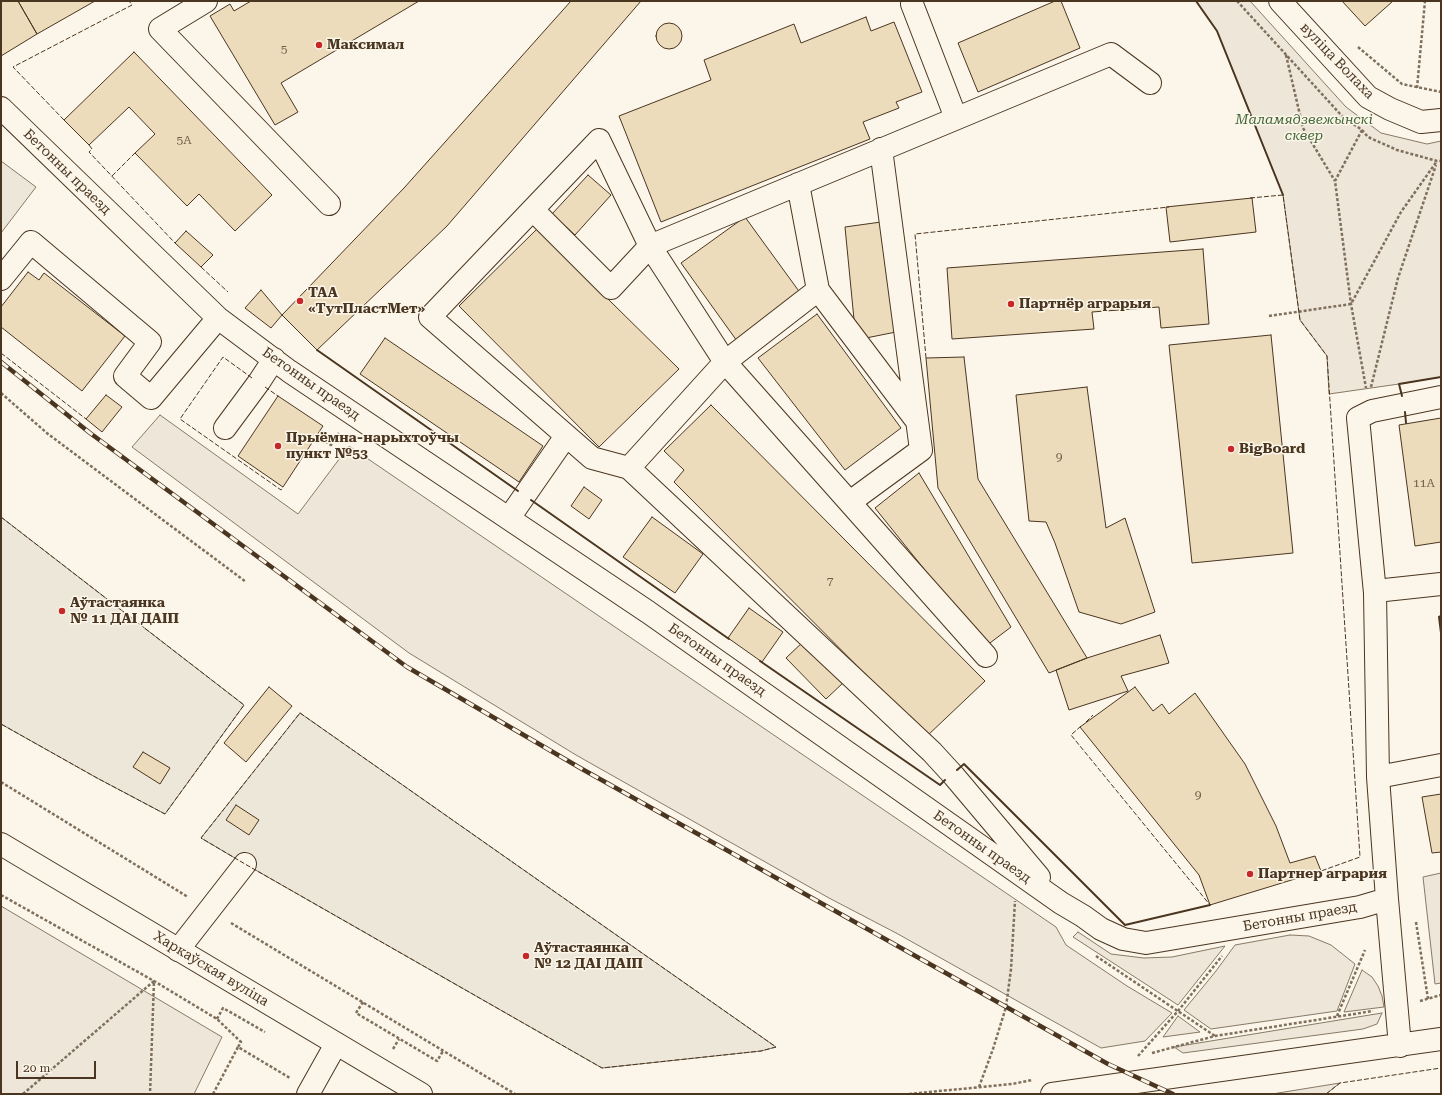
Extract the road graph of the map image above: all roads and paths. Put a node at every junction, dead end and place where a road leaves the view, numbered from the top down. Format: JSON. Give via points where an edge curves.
{"nodes":[{"id":1,"x":206,"y":1,"type":"edge"},
{"id":2,"x":1280,"y":1,"type":"edge"},
{"id":3,"x":1425,"y":1,"type":"edge"},
{"id":4,"x":912,"y":4,"type":"dead end"},
{"id":5,"x":1356,"y":45,"type":"dead end"},
{"id":6,"x":1285,"y":54,"type":"dead end"},
{"id":7,"x":1150,"y":83,"type":"dead end"},
{"id":8,"x":1417,"y":88,"type":"junction"},
{"id":9,"x":1441,"y":92,"type":"edge"},
{"id":10,"x":1,"y":108,"type":"edge"},
{"id":11,"x":956,"y":118,"type":"junction"},
{"id":12,"x":1431,"y":121,"type":"edge"},
{"id":13,"x":1362,"y":130,"type":"dead end"},
{"id":14,"x":881,"y":149,"type":"junction"},
{"id":15,"x":1335,"y":181,"type":"junction"},
{"id":16,"x":798,"y":184,"type":"junction"},
{"id":17,"x":329,"y":204,"type":"dead end"},
{"id":18,"x":533,"y":210,"type":"junction"},
{"id":19,"x":650,"y":246,"type":"junction"},
{"id":20,"x":1,"y":279,"type":"edge"},
{"id":21,"x":818,"y":290,"type":"junction"},
{"id":22,"x":1351,"y":304,"type":"junction"},
{"id":23,"x":1269,"y":316,"type":"dead end"},
{"id":24,"x":218,"y":318,"type":"junction"},
{"id":25,"x":274,"y":359,"type":"junction"},
{"id":26,"x":725,"y":362,"type":"junction"},
{"id":27,"x":1,"y":393,"type":"edge"},
{"id":28,"x":1441,"y":397,"type":"edge"},
{"id":29,"x":916,"y":421,"type":"junction"},
{"id":30,"x":225,"y":428,"type":"dead end"},
{"id":31,"x":342,"y":428,"type":"dead end"},
{"id":32,"x":317,"y":436,"type":"dead end"},
{"id":33,"x":566,"y":436,"type":"junction"},
{"id":34,"x":629,"y":468,"type":"junction"},
{"id":35,"x":850,"y":502,"type":"junction"},
{"id":36,"x":509,"y":518,"type":"junction"},
{"id":37,"x":246,"y":582,"type":"dead end"},
{"id":38,"x":1441,"y":584,"type":"edge"},
{"id":39,"x":1375,"y":593,"type":"junction"},
{"id":40,"x":986,"y":656,"type":"dead end"},
{"id":41,"x":1441,"y":765,"type":"edge"},
{"id":42,"x":1378,"y":777,"type":"junction"},
{"id":43,"x":1,"y":782,"type":"edge"},
{"id":44,"x":1,"y":844,"type":"edge"},
{"id":45,"x":245,"y":864,"type":"dead end"},
{"id":46,"x":1018,"y":872,"type":"junction"},
{"id":47,"x":1,"y":895,"type":"edge"},
{"id":48,"x":1387,"y":900,"type":"junction"},
{"id":49,"x":1061,"y":902,"type":"junction"},
{"id":50,"x":209,"y":910,"type":"junction"},
{"id":51,"x":1236,"y":928,"type":"junction"},
{"id":52,"x":178,"y":950,"type":"junction"},
{"id":53,"x":154,"y":981,"type":"junction"},
{"id":54,"x":1441,"y":995,"type":"edge"},
{"id":55,"x":363,"y":1002,"type":"junction"},
{"id":56,"x":223,"y":1008,"type":"dead end"},
{"id":57,"x":1397,"y":1008,"type":"junction"},
{"id":58,"x":217,"y":1019,"type":"junction"},
{"id":59,"x":1441,"y":1039,"type":"edge"},
{"id":60,"x":336,"y":1044,"type":"junction"},
{"id":61,"x":1400,"y":1046,"type":"junction"},
{"id":62,"x":238,"y":1047,"type":"junction"},
{"id":63,"x":443,"y":1051,"type":"junction"},
{"id":64,"x":1034,"y":1079,"type":"dead end"},
{"id":65,"x":979,"y":1087,"type":"junction"},
{"id":66,"x":310,"y":1091,"type":"edge"},
{"id":67,"x":23,"y":1094,"type":"edge"},
{"id":68,"x":150,"y":1094,"type":"edge"},
{"id":69,"x":213,"y":1094,"type":"edge"},
{"id":70,"x":421,"y":1094,"type":"edge"},
{"id":71,"x":515,"y":1094,"type":"edge"},
{"id":72,"x":909,"y":1094,"type":"edge"},
{"id":73,"x":1052,"y":1094,"type":"edge"}],
"edges":[{"from":1,"to":17,"type":"street","via":[[160,29]]},
{"from":2,"to":12,"type":"street","name":"вуліца Волаха","via":[[1368,97],[1390,109]]},
{"from":3,"to":8,"type":"path"},
{"from":4,"to":11,"type":"street"},
{"from":5,"to":8,"type":"path","via":[[1402,84]]},
{"from":6,"to":15,"type":"path","via":[[1303,128]]},
{"from":7,"to":11,"type":"street","via":[[1111,54]]},
{"from":8,"to":9,"type":"path"},
{"from":10,"to":24,"type":"street","name":"Бетонны праезд"},
{"from":11,"to":14,"type":"street"},
{"from":13,"to":15,"type":"path"},
{"from":14,"to":16,"type":"street"},
{"from":14,"to":29,"type":"street"},
{"from":15,"to":22,"type":"path"},
{"from":16,"to":19,"type":"street"},
{"from":16,"to":21,"type":"street"},
{"from":18,"to":19,"type":"street","via":[[611,288]]},
{"from":18,"to":19,"type":"street","via":[[599,140]]},
{"from":18,"to":33,"type":"street","via":[[430,317]]},
{"from":19,"to":26,"type":"street"},
{"from":20,"to":24,"type":"street","via":[[31,242],[150,342],[125,376],[151,398]]},
{"from":21,"to":26,"type":"street"},
{"from":21,"to":29,"type":"street"},
{"from":22,"to":22,"type":"path","via":[[1368,391],[1398,278],[1437,161],[1401,212]]},
{"from":22,"to":23,"type":"path"},
{"from":24,"to":25,"type":"street","name":"Бетонны праезд"},
{"from":25,"to":30,"type":"street"},
{"from":25,"to":36,"type":"street","name":"Бетонны праезд"},
{"from":26,"to":34,"type":"street"},
{"from":26,"to":35,"type":"street"},
{"from":27,"to":37,"type":"path","via":[[48,434]]},
{"from":28,"to":39,"type":"street","via":[[1372,411],[1358,418]]},
{"from":29,"to":35,"type":"street","via":[[921,450]]},
{"from":31,"to":32,"type":"path","via":[[331,446]]},
{"from":33,"to":34,"type":"street","via":[[592,458]]},
{"from":33,"to":36,"type":"street"},
{"from":34,"to":49,"type":"street","via":[[932,752]]},
{"from":35,"to":40,"type":"street"},
{"from":36,"to":46,"type":"street","name":"Бетонны праезд","via":[[648,612]]},
{"from":38,"to":39,"type":"street"},
{"from":39,"to":42,"type":"street"},
{"from":41,"to":42,"type":"street"},
{"from":42,"to":48,"type":"street"},
{"from":43,"to":50,"type":"path"},
{"from":44,"to":52,"type":"street","name":"Харкаўская вуліца"},
{"from":45,"to":50,"type":"street"},
{"from":46,"to":49,"type":"street","name":"Бетонны праезд"},
{"from":46,"to":65,"type":"path","via":[[1006,1007],[994,1049]]},
{"from":47,"to":53,"type":"path"},
{"from":48,"to":51,"type":"street","name":"Бетонны праезд"},
{"from":48,"to":57,"type":"street"},
{"from":49,"to":51,"type":"street","name":"Бетонны праезд","via":[[1101,929],[1123,939],[1146,944]]},
{"from":50,"to":52,"type":"street"},
{"from":50,"to":55,"type":"path"},
{"from":51,"to":57,"type":"path","via":[[1226,951],[1138,1057],[1216,1036]]},
{"from":52,"to":60,"type":"street","name":"Харкаўская вуліца"},
{"from":53,"to":58,"type":"path"},
{"from":53,"to":67,"type":"path"},
{"from":53,"to":68,"type":"path"},
{"from":54,"to":57,"type":"path"},
{"from":55,"to":63,"type":"path"},
{"from":55,"to":63,"type":"path","via":[[356,1013],[437,1061]]},
{"from":56,"to":58,"type":"path"},
{"from":57,"to":61,"type":"street"},
{"from":58,"to":62,"type":"path","via":[[241,1042]]},
{"from":59,"to":61,"type":"street"},
{"from":60,"to":66,"type":"street"},
{"from":60,"to":70,"type":"street","name":"Харкаўская вуліца"},
{"from":61,"to":73,"type":"street"},
{"from":62,"to":66,"type":"path"},
{"from":62,"to":69,"type":"path"},
{"from":63,"to":71,"type":"path"},
{"from":64,"to":65,"type":"path"},
{"from":65,"to":72,"type":"path"}]}
